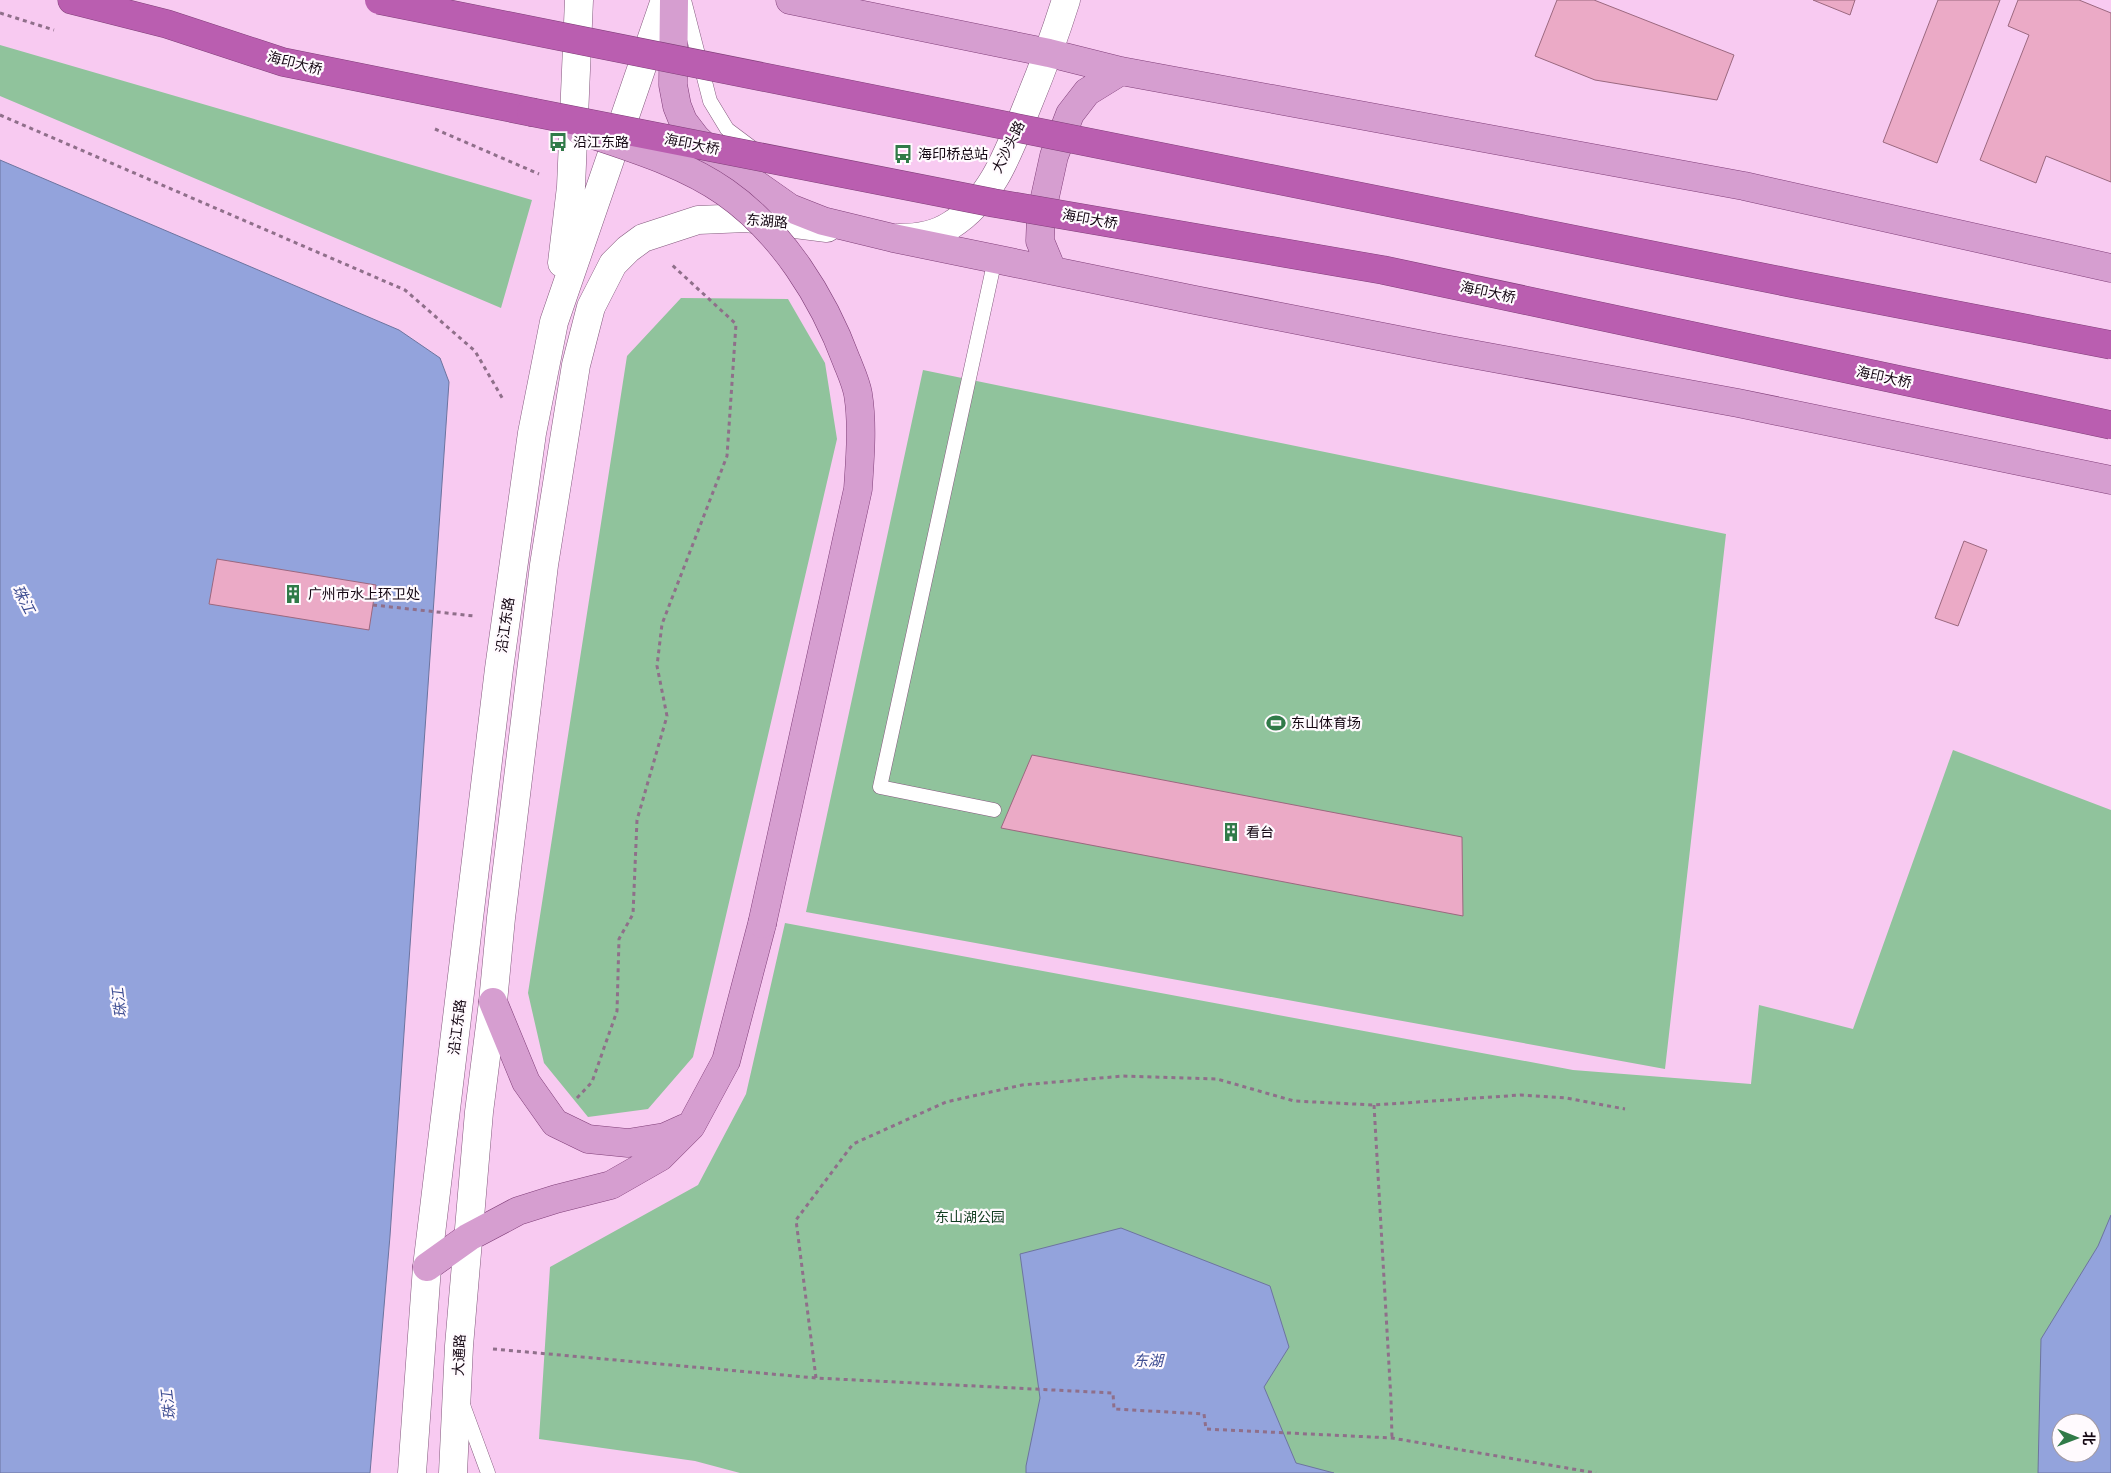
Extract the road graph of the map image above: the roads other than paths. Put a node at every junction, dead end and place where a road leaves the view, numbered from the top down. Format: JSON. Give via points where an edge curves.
{"nodes":[{"id":1,"x":72,"y":0,"type":"edge"},
{"id":2,"x":379,"y":0,"type":"edge"},
{"id":3,"x":579,"y":0,"type":"edge"},
{"id":4,"x":665,"y":0,"type":"edge"},
{"id":5,"x":674,"y":0,"type":"edge"},
{"id":6,"x":684,"y":0,"type":"edge"},
{"id":7,"x":790,"y":0,"type":"edge"},
{"id":8,"x":1066,"y":0,"type":"edge"},
{"id":9,"x":1049,"y":53,"type":"junction"},
{"id":10,"x":1121,"y":71,"type":"junction"},
{"id":11,"x":530,"y":112,"type":"junction"},
{"id":12,"x":974,"y":207,"type":"junction"},
{"id":13,"x":893,"y":238,"type":"junction"},
{"id":14,"x":995,"y":259,"type":"junction"},
{"id":15,"x":2111,"y":268,"type":"edge"},
{"id":16,"x":1052,"y":270,"type":"junction"},
{"id":17,"x":554,"y":322,"type":"junction"},
{"id":18,"x":2111,"y":345,"type":"edge"},
{"id":19,"x":2111,"y":425,"type":"edge"},
{"id":20,"x":2111,"y":480,"type":"edge"},
{"id":21,"x":994,"y":810,"type":"dead end"},
{"id":22,"x":493,"y":1002,"type":"junction"},
{"id":23,"x":691,"y":1126,"type":"junction"},
{"id":24,"x":469,"y":1237,"type":"junction"},
{"id":25,"x":427,"y":1267,"type":"junction"},
{"id":26,"x":458,"y":1390,"type":"junction"},
{"id":27,"x":412,"y":1473,"type":"edge"},
{"id":28,"x":452,"y":1473,"type":"edge"},
{"id":29,"x":488,"y":1473,"type":"edge"}],
"edges":[{"from":1,"to":11,"type":"highway","name":"海印大桥","via":[[167,24],[283,62]]},
{"from":2,"to":18,"type":"highway","bridge":true},
{"from":3,"to":17,"type":"main road","via":[[571,187]]},
{"from":4,"to":17,"type":"main road","name":"沿江东路"},
{"from":5,"to":13,"type":"main road","via":[[673,85],[683,121],[696,138],[713,154],[790,208],[823,221]]},
{"from":6,"to":12,"type":"lane","via":[[710,101],[726,129],[782,171],[813,180]]},
{"from":7,"to":9,"type":"main road"},
{"from":8,"to":9,"type":"main road","name":"大沙头路"},
{"from":9,"to":10,"type":"main road"},
{"from":9,"to":12,"type":"main road","name":"大沙头路","via":[[1006,158]]},
{"from":10,"to":15,"type":"main road","via":[[1744,186]]},
{"from":10,"to":16,"type":"main road","via":[[1087,92],[1070,114],[1054,156],[1040,233]]},
{"from":11,"to":19,"type":"highway","name":"海印大桥","bridge":true,"via":[[994,203],[1383,270]]},
{"from":11,"to":23,"type":"main road","bridge":true,"via":[[672,163],[724,191],[750,211],[792,259],[826,313],[858,393],[861,449],[858,489],[762,924],[726,1061]]},
{"from":12,"to":13,"type":"main road","name":"大沙头路","via":[[938,232]]},
{"from":13,"to":14,"type":"main road"},
{"from":13,"to":22,"type":"main road","name":"东湖路","via":[[746,218],[698,220],[643,238],[613,264],[591,307],[576,365],[544,565],[500,918]]},
{"from":14,"to":16,"type":"main road"},
{"from":14,"to":21,"type":"lane","via":[[880,787]]},
{"from":16,"to":20,"type":"main road"},
{"from":17,"to":25,"type":"main road","name":"沿江东路","via":[[530,444],[506,620]]},
{"from":22,"to":23,"type":"main road","via":[[526,1082],[555,1123],[588,1139],[628,1143],[665,1136]]},
{"from":22,"to":24,"type":"main road","via":[[479,1112]]},
{"from":23,"to":24,"type":"main road","via":[[660,1157],[612,1185],[518,1212]]},
{"from":24,"to":25,"type":"main road"},
{"from":24,"to":26,"type":"main road","name":"大通路"},
{"from":25,"to":27,"type":"main road"},
{"from":26,"to":28,"type":"main road","name":"大通路"},
{"from":26,"to":29,"type":"lane"}]}
